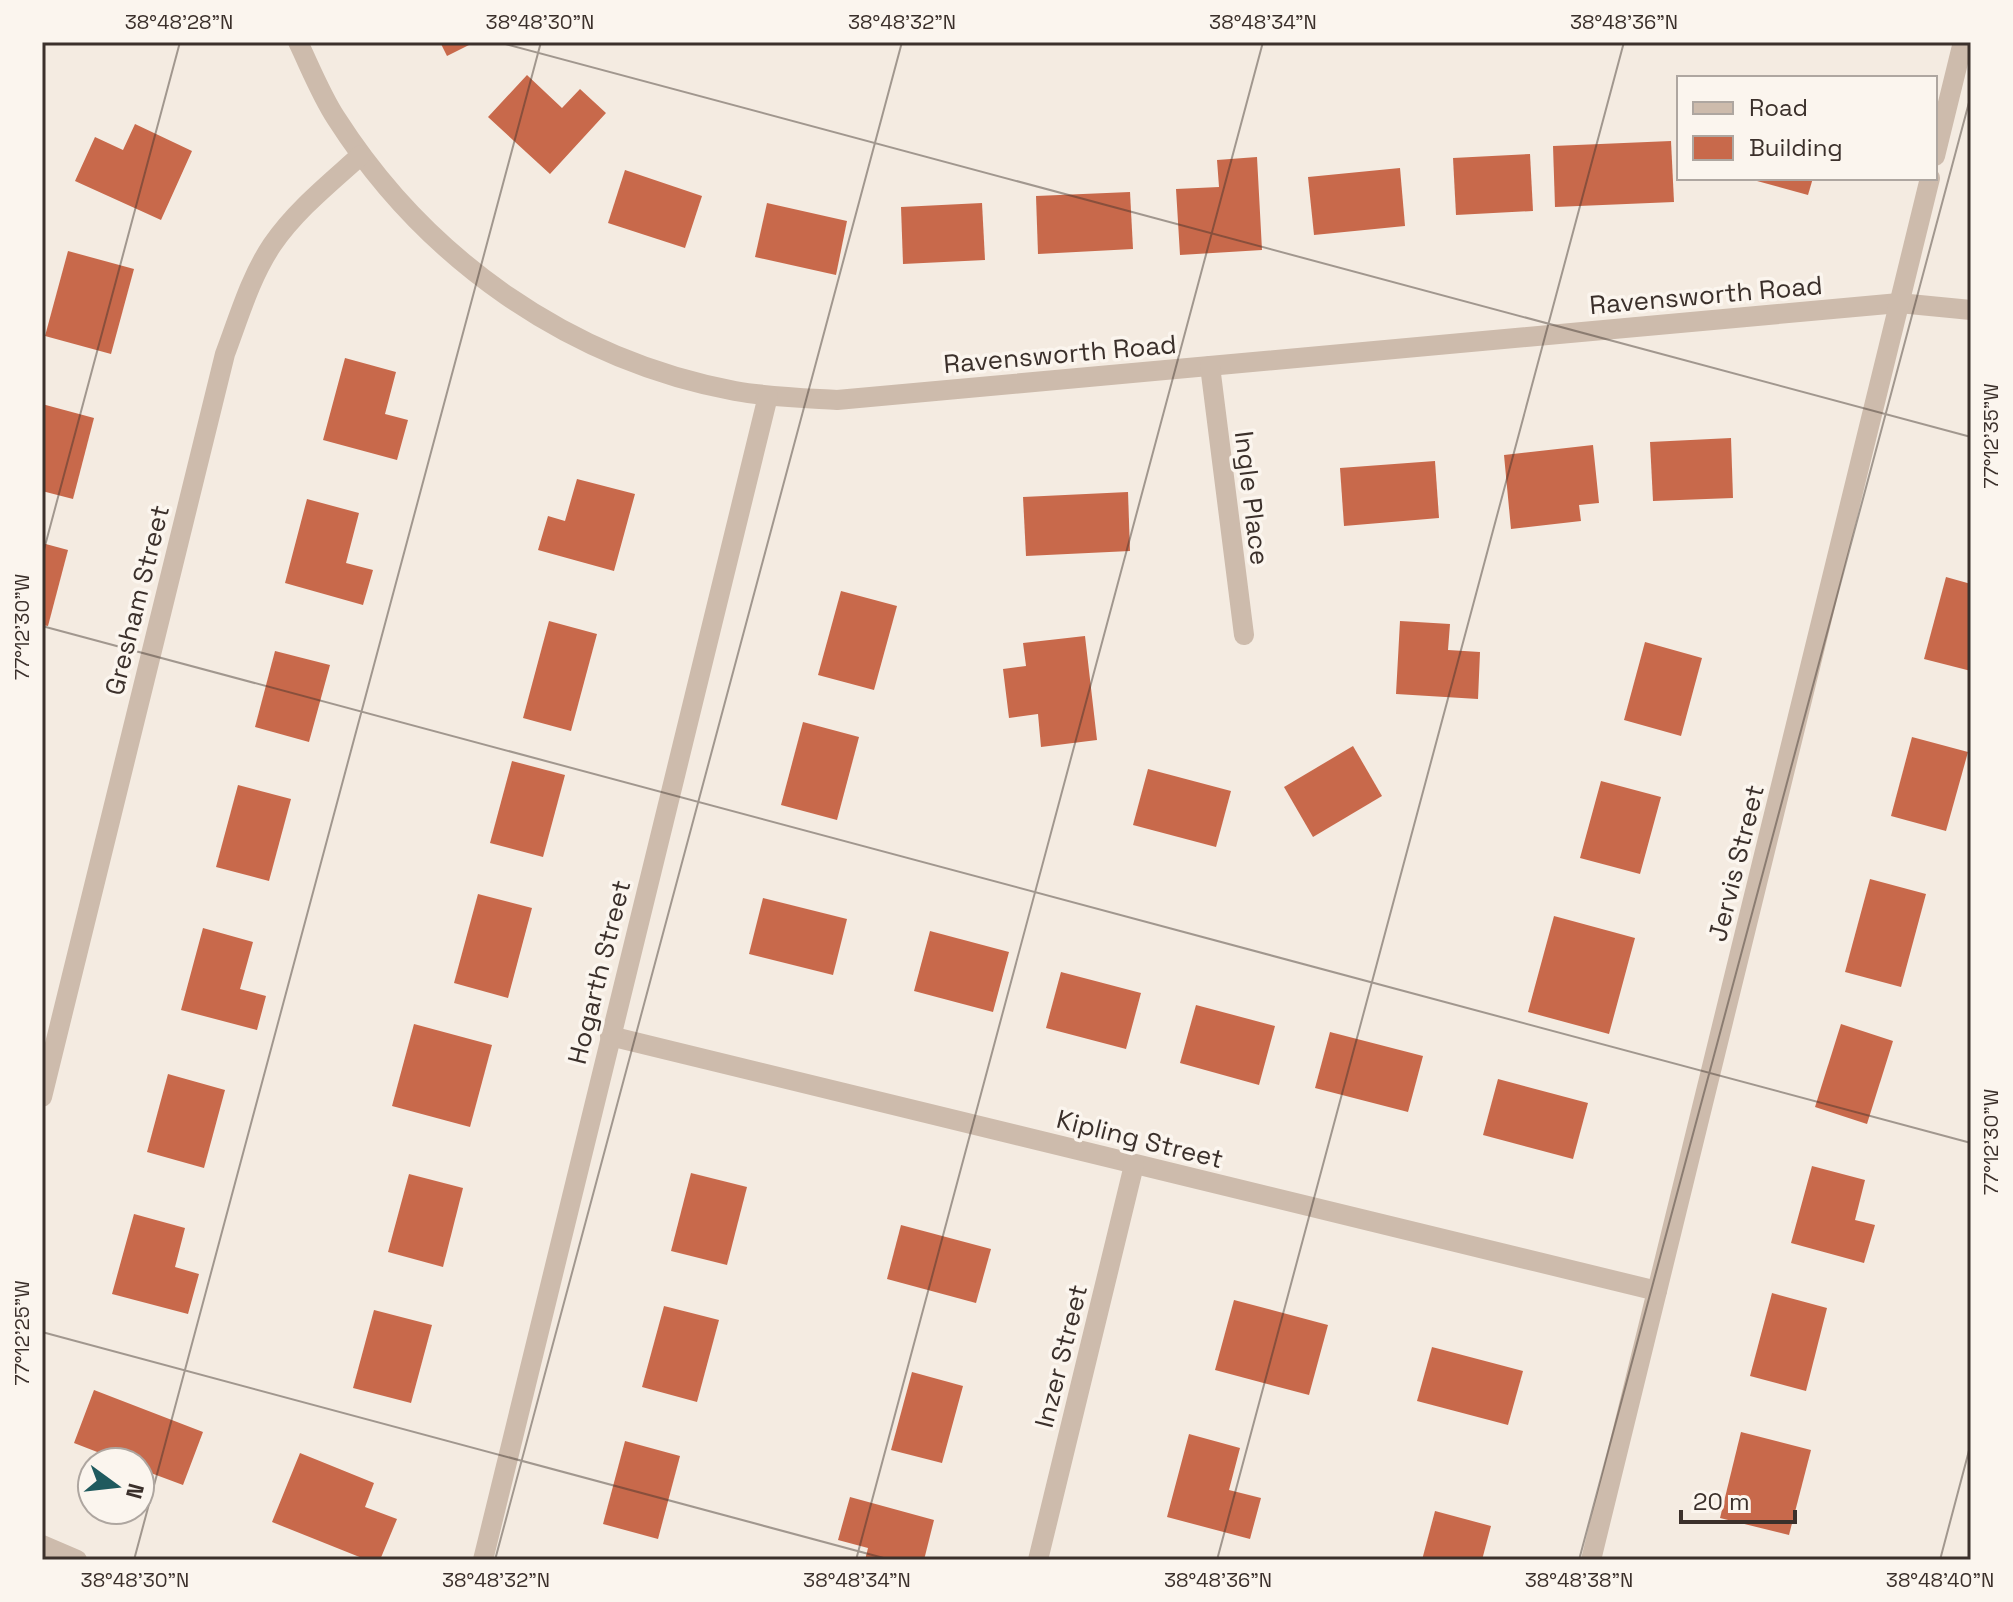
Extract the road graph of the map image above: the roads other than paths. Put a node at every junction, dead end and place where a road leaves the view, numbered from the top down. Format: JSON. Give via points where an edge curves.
{"nodes":[{"id":1,"x":298,"y":42,"type":"edge"},
{"id":2,"x":1963,"y":42,"type":"edge"},
{"id":3,"x":1937,"y":148,"type":"edge"},
{"id":4,"x":361,"y":155,"type":"junction"},
{"id":5,"x":1930,"y":180,"type":"edge"},
{"id":6,"x":1899,"y":303,"type":"junction"},
{"id":7,"x":1971,"y":310,"type":"edge"},
{"id":8,"x":1210,"y":366,"type":"junction"},
{"id":9,"x":768,"y":396,"type":"junction"},
{"id":10,"x":1244,"y":635,"type":"dead end"},
{"id":11,"x":610,"y":1036,"type":"junction"},
{"id":12,"x":42,"y":1097,"type":"edge"},
{"id":13,"x":1134,"y":1165,"type":"junction"},
{"id":14,"x":1657,"y":1291,"type":"junction"},
{"id":15,"x":42,"y":1545,"type":"edge"},
{"id":16,"x":77,"y":1560,"type":"edge"},
{"id":17,"x":483,"y":1560,"type":"edge"},
{"id":18,"x":1038,"y":1560,"type":"edge"},
{"id":19,"x":1591,"y":1560,"type":"edge"}],
"edges":[{"from":1,"to":4,"type":"street","name":"Ravensworth Road","via":[[333,115]]},
{"from":2,"to":3,"type":"street"},
{"from":4,"to":9,"type":"street","name":"Ravensworth Road","via":[[444,248],[514,302],[580,340],[652,370]]},
{"from":4,"to":12,"type":"street","name":"Gresham Street","via":[[300,210],[272,245],[249,288],[225,354]]},
{"from":5,"to":6,"type":"street","name":"Jervis Street"},
{"from":6,"to":7,"type":"street","name":"Ravensworth Road"},
{"from":6,"to":8,"type":"street","name":"Ravensworth Road"},
{"from":6,"to":14,"type":"street","name":"Jervis Street"},
{"from":8,"to":9,"type":"street","name":"Ravensworth Road","via":[[837,400]]},
{"from":8,"to":10,"type":"street","name":"Ingle Place"},
{"from":9,"to":11,"type":"street","name":"Hogarth Street"},
{"from":11,"to":13,"type":"street","name":"Kipling Street"},
{"from":11,"to":17,"type":"street","name":"Hogarth Street"},
{"from":13,"to":14,"type":"street","name":"Kipling Street"},
{"from":13,"to":18,"type":"street","name":"Inzer Street"},
{"from":14,"to":19,"type":"street","name":"Jervis Street"},
{"from":15,"to":16,"type":"street"}]}
